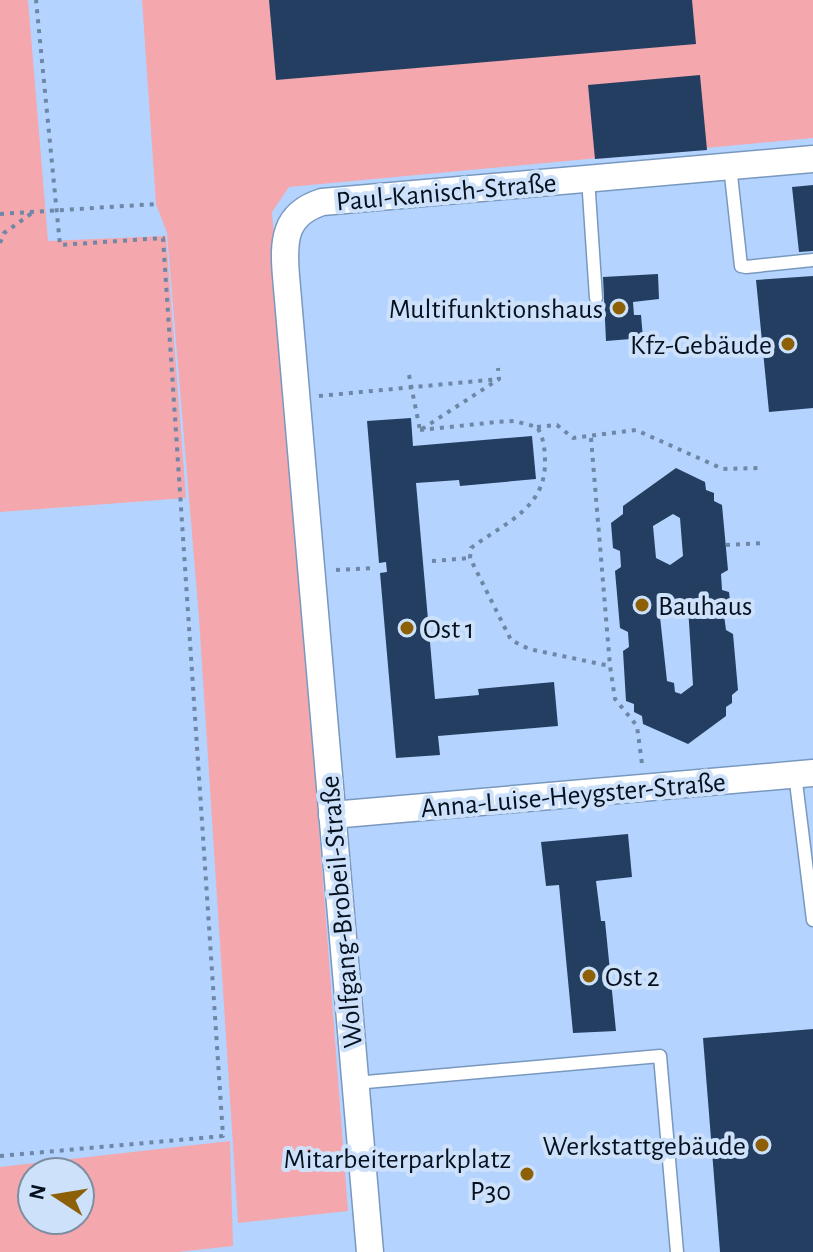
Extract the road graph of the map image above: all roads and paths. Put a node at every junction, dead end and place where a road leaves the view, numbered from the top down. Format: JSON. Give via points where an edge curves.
{"nodes":[{"id":1,"x":36,"y":0,"type":"edge"},
{"id":2,"x":813,"y":159,"type":"edge"},
{"id":3,"x":730,"y":166,"type":"junction"},
{"id":4,"x":588,"y":178,"type":"junction"},
{"id":5,"x":156,"y":204,"type":"dead end"},
{"id":6,"x":57,"y":210,"type":"junction"},
{"id":7,"x":34,"y":212,"type":"junction"},
{"id":8,"x":0,"y":214,"type":"edge"},
{"id":9,"x":0,"y":243,"type":"edge"},
{"id":10,"x":813,"y":260,"type":"edge"},
{"id":11,"x":596,"y":298,"type":"dead end"},
{"id":12,"x":498,"y":368,"type":"dead end"},
{"id":13,"x":409,"y":375,"type":"dead end"},
{"id":14,"x":499,"y":379,"type":"junction"},
{"id":15,"x":411,"y":386,"type":"junction"},
{"id":16,"x":315,"y":396,"type":"dead end"},
{"id":17,"x":537,"y":427,"type":"junction"},
{"id":18,"x":420,"y":430,"type":"junction"},
{"id":19,"x":591,"y":437,"type":"junction"},
{"id":20,"x":758,"y":468,"type":"dead end"},
{"id":21,"x":764,"y":543,"type":"dead end"},
{"id":22,"x":726,"y":545,"type":"dead end"},
{"id":23,"x":470,"y":558,"type":"junction"},
{"id":24,"x":432,"y":561,"type":"dead end"},
{"id":25,"x":373,"y":568,"type":"dead end"},
{"id":26,"x":311,"y":571,"type":"junction"},
{"id":27,"x":610,"y":666,"type":"junction"},
{"id":28,"x":804,"y":774,"type":"edge"},
{"id":29,"x":645,"y":788,"type":"junction"},
{"id":30,"x":332,"y":815,"type":"junction"},
{"id":31,"x":813,"y":920,"type":"edge"},
{"id":32,"x":355,"y":1083,"type":"junction"},
{"id":33,"x":0,"y":1156,"type":"edge"},
{"id":34,"x":370,"y":1252,"type":"edge"},
{"id":35,"x":677,"y":1252,"type":"edge"}],
"edges":[{"from":1,"to":6,"type":"path"},
{"from":2,"to":3,"type":"street","name":"Paul-Kanisch-Straße"},
{"from":3,"to":4,"type":"street","name":"Paul-Kanisch-Straße"},
{"from":3,"to":10,"type":"lane","via":[[741,266]]},
{"from":4,"to":11,"type":"lane"},
{"from":4,"to":26,"type":"street","name":"Paul-Kanisch-Straße","via":[[322,202],[295,218],[284,253]]},
{"from":5,"to":6,"type":"path"},
{"from":6,"to":7,"type":"path"},
{"from":6,"to":33,"type":"path","via":[[60,245],[163,238],[223,1136]]},
{"from":7,"to":8,"type":"path"},
{"from":7,"to":9,"type":"path","via":[[4,233]]},
{"from":12,"to":14,"type":"path"},
{"from":13,"to":15,"type":"path"},
{"from":14,"to":15,"type":"path"},
{"from":14,"to":18,"type":"path"},
{"from":15,"to":16,"type":"path"},
{"from":15,"to":18,"type":"path"},
{"from":17,"to":18,"type":"path","via":[[514,421]]},
{"from":17,"to":19,"type":"path","via":[[557,425],[573,438]]},
{"from":17,"to":23,"type":"path","via":[[545,449],[542,488],[531,505],[471,548]]},
{"from":19,"to":20,"type":"path","via":[[636,430],[723,469]]},
{"from":19,"to":27,"type":"path"},
{"from":21,"to":22,"type":"path"},
{"from":23,"to":24,"type":"path"},
{"from":23,"to":27,"type":"path","via":[[511,640],[529,649]]},
{"from":25,"to":26,"type":"path"},
{"from":26,"to":30,"type":"street","name":"Wolfgang-Brobeil-Straße"},
{"from":27,"to":29,"type":"path","via":[[615,699],[637,726]]},
{"from":28,"to":29,"type":"street","name":"Anna-Luise-Heygster-Straße"},
{"from":28,"to":31,"type":"lane"},
{"from":29,"to":30,"type":"street","name":"Anna-Luise-Heygster-Straße"},
{"from":30,"to":32,"type":"street","name":"Wolfgang-Brobeil-Straße"},
{"from":32,"to":34,"type":"street","name":"Wolfgang-Brobeil-Straße"},
{"from":32,"to":35,"type":"lane","via":[[660,1056]]}]}
